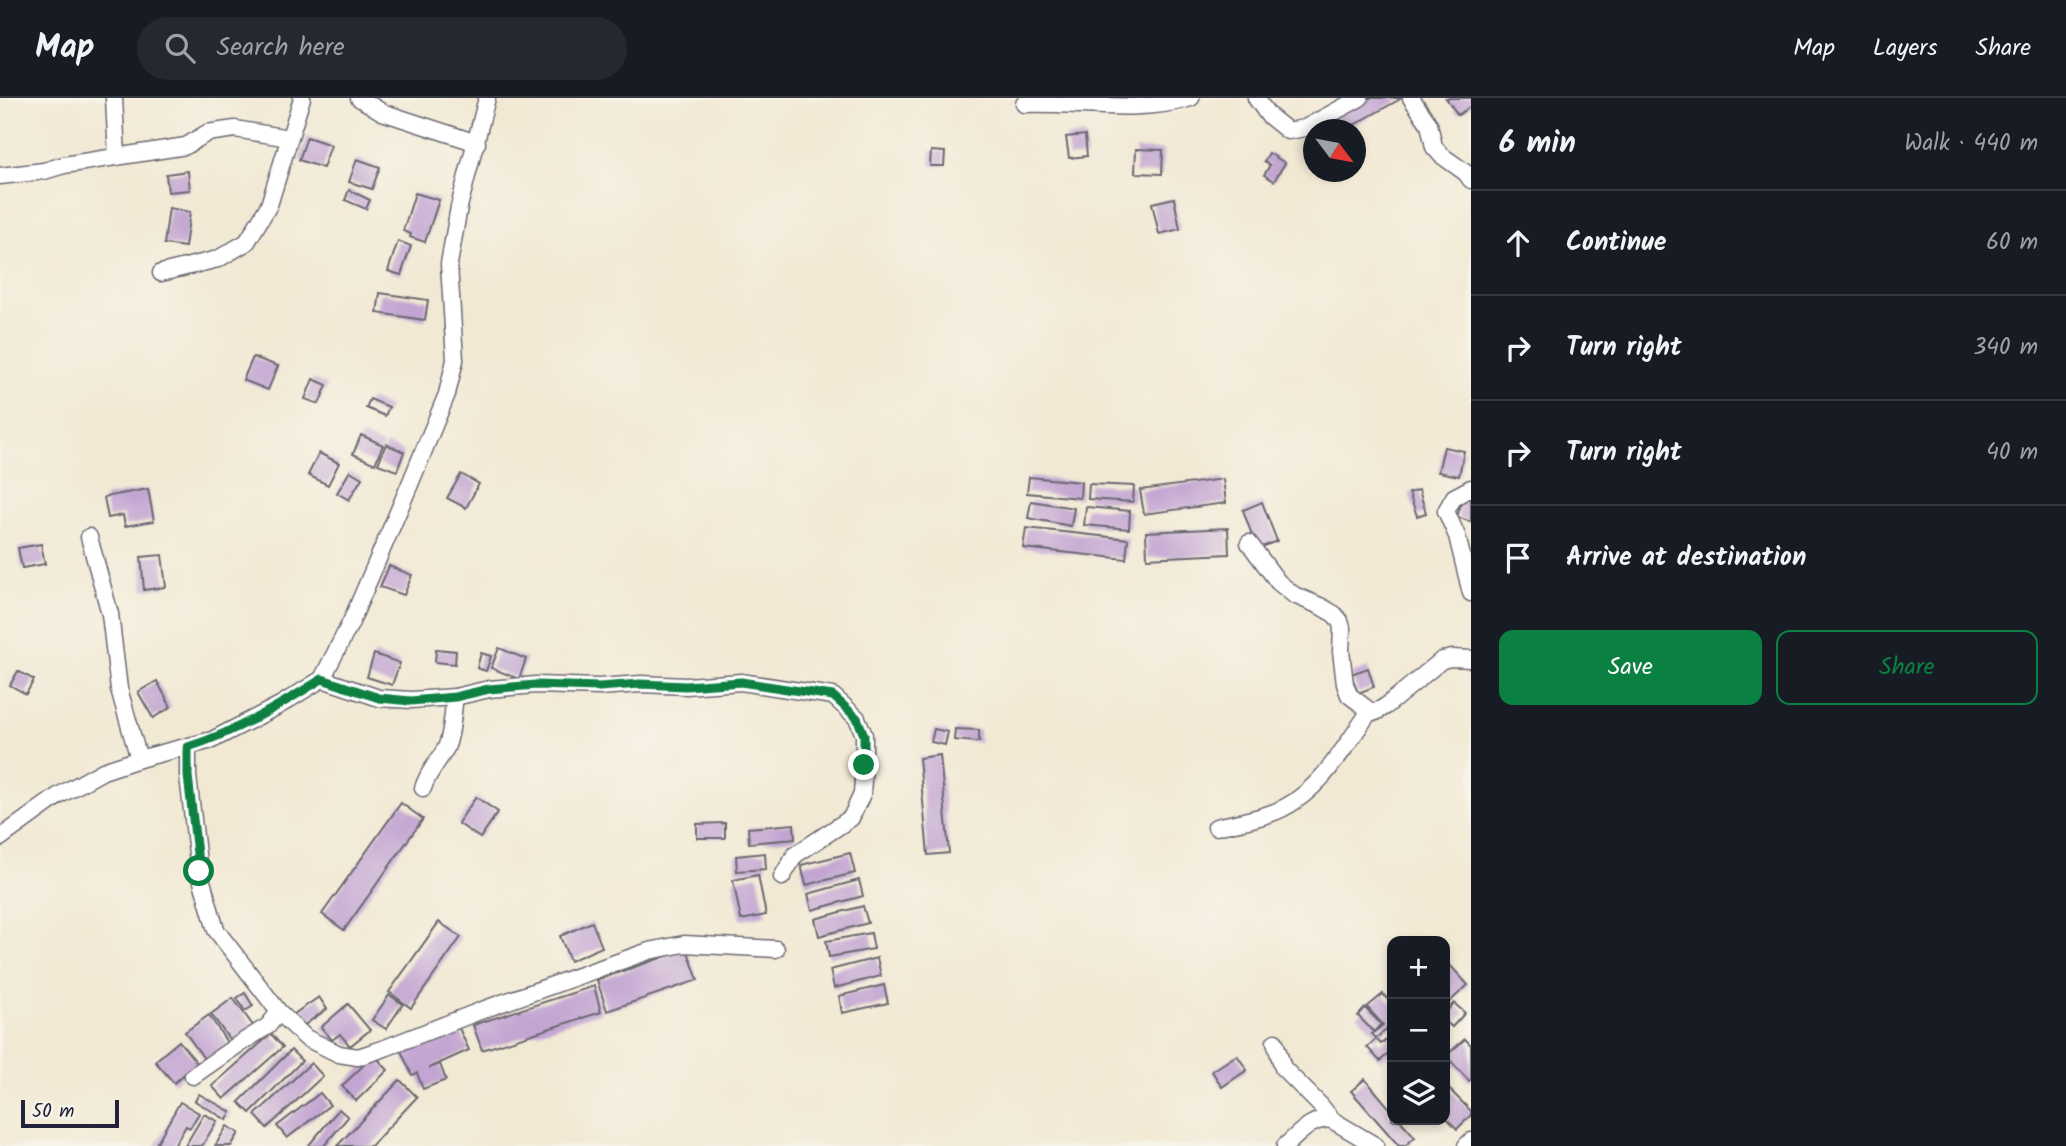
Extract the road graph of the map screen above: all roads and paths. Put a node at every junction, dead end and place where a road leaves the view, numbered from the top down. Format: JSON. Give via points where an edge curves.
{"nodes":[{"id":1,"x":114,"y":98,"type":"edge"},
{"id":2,"x":302,"y":98,"type":"edge"},
{"id":3,"x":359,"y":98,"type":"edge"},
{"id":4,"x":487,"y":98,"type":"edge"},
{"id":5,"x":1191,"y":98,"type":"edge"},
{"id":6,"x":1256,"y":98,"type":"edge"},
{"id":7,"x":1360,"y":98,"type":"edge"},
{"id":8,"x":1411,"y":98,"type":"edge"},
{"id":9,"x":1024,"y":104,"type":"dead end"},
{"id":10,"x":289,"y":138,"type":"junction"},
{"id":11,"x":477,"y":143,"type":"junction"},
{"id":12,"x":117,"y":157,"type":"junction"},
{"id":13,"x":0,"y":176,"type":"edge"},
{"id":14,"x":1471,"y":180,"type":"edge"},
{"id":15,"x":161,"y":273,"type":"dead end"},
{"id":16,"x":1471,"y":488,"type":"edge"},
{"id":17,"x":89,"y":537,"type":"dead end"},
{"id":18,"x":1249,"y":544,"type":"dead end"},
{"id":19,"x":1471,"y":593,"type":"edge"},
{"id":20,"x":1471,"y":659,"type":"edge"},
{"id":21,"x":322,"y":679,"type":"junction"},
{"id":22,"x":455,"y":697,"type":"junction"},
{"id":23,"x":1370,"y":711,"type":"junction"},
{"id":24,"x":188,"y":747,"type":"junction"},
{"id":25,"x":165,"y":752,"type":"junction"},
{"id":26,"x":139,"y":759,"type":"junction"},
{"id":27,"x":188,"y":776,"type":"junction"},
{"id":28,"x":423,"y":788,"type":"dead end"},
{"id":29,"x":1216,"y":827,"type":"dead end"},
{"id":30,"x":0,"y":838,"type":"edge"},
{"id":31,"x":782,"y":877,"type":"dead end"},
{"id":32,"x":776,"y":949,"type":"dead end"},
{"id":33,"x":279,"y":1012,"type":"junction"},
{"id":34,"x":1275,"y":1042,"type":"dead end"},
{"id":35,"x":192,"y":1076,"type":"dead end"},
{"id":36,"x":1332,"y":1120,"type":"junction"},
{"id":37,"x":1471,"y":1141,"type":"edge"},
{"id":38,"x":1285,"y":1146,"type":"edge"},
{"id":39,"x":1376,"y":1146,"type":"edge"},
{"id":40,"x":1466,"y":1146,"type":"edge"}],
"edges":[{"from":1,"to":12,"type":"street"},
{"from":2,"to":10,"type":"street"},
{"from":3,"to":11,"type":"street","via":[[382,112]]},
{"from":4,"to":11,"type":"street"},
{"from":5,"to":9,"type":"street","via":[[1128,106]]},
{"from":6,"to":7,"type":"street","via":[[1288,131],[1305,128]]},
{"from":8,"to":14,"type":"street","via":[[1429,124],[1434,148]]},
{"from":10,"to":12,"type":"street","via":[[234,130],[207,133],[186,146]]},
{"from":10,"to":15,"type":"street","via":[[269,205],[247,242],[218,259]]},
{"from":11,"to":21,"type":"street","via":[[458,207],[449,264],[455,359],[447,394],[351,622]]},
{"from":12,"to":13,"type":"street"},
{"from":16,"to":19,"type":"street","via":[[1454,497],[1446,511]]},
{"from":17,"to":26,"type":"street","via":[[110,614],[119,689]]},
{"from":18,"to":23,"type":"street","via":[[1278,582],[1340,621],[1345,684],[1349,695]]},
{"from":20,"to":23,"type":"street","via":[[1441,660],[1386,706]]},
{"from":21,"to":22,"type":"street","via":[[379,698]]},
{"from":21,"to":24,"type":"street","via":[[212,740]]},
{"from":22,"to":28,"type":"street","via":[[447,746]]},
{"from":22,"to":31,"type":"street","via":[[536,685],[741,682],[833,696],[857,718],[864,735],[862,794],[851,818],[795,855]]},
{"from":23,"to":29,"type":"street","via":[[1332,767],[1298,799],[1271,814]]},
{"from":24,"to":25,"type":"street"},
{"from":24,"to":27,"type":"street"},
{"from":25,"to":26,"type":"street"},
{"from":25,"to":27,"type":"street"},
{"from":26,"to":30,"type":"street","via":[[103,771],[58,796]]},
{"from":27,"to":33,"type":"street","via":[[199,871],[216,930]]},
{"from":32,"to":33,"type":"street","via":[[684,944],[649,951],[358,1057],[339,1054],[306,1038]]},
{"from":33,"to":35,"type":"street","via":[[268,1026]]},
{"from":34,"to":36,"type":"street","via":[[1283,1068]]},
{"from":36,"to":38,"type":"street","via":[[1316,1121]]},
{"from":36,"to":39,"type":"street"},
{"from":37,"to":40,"type":"street"}]}
